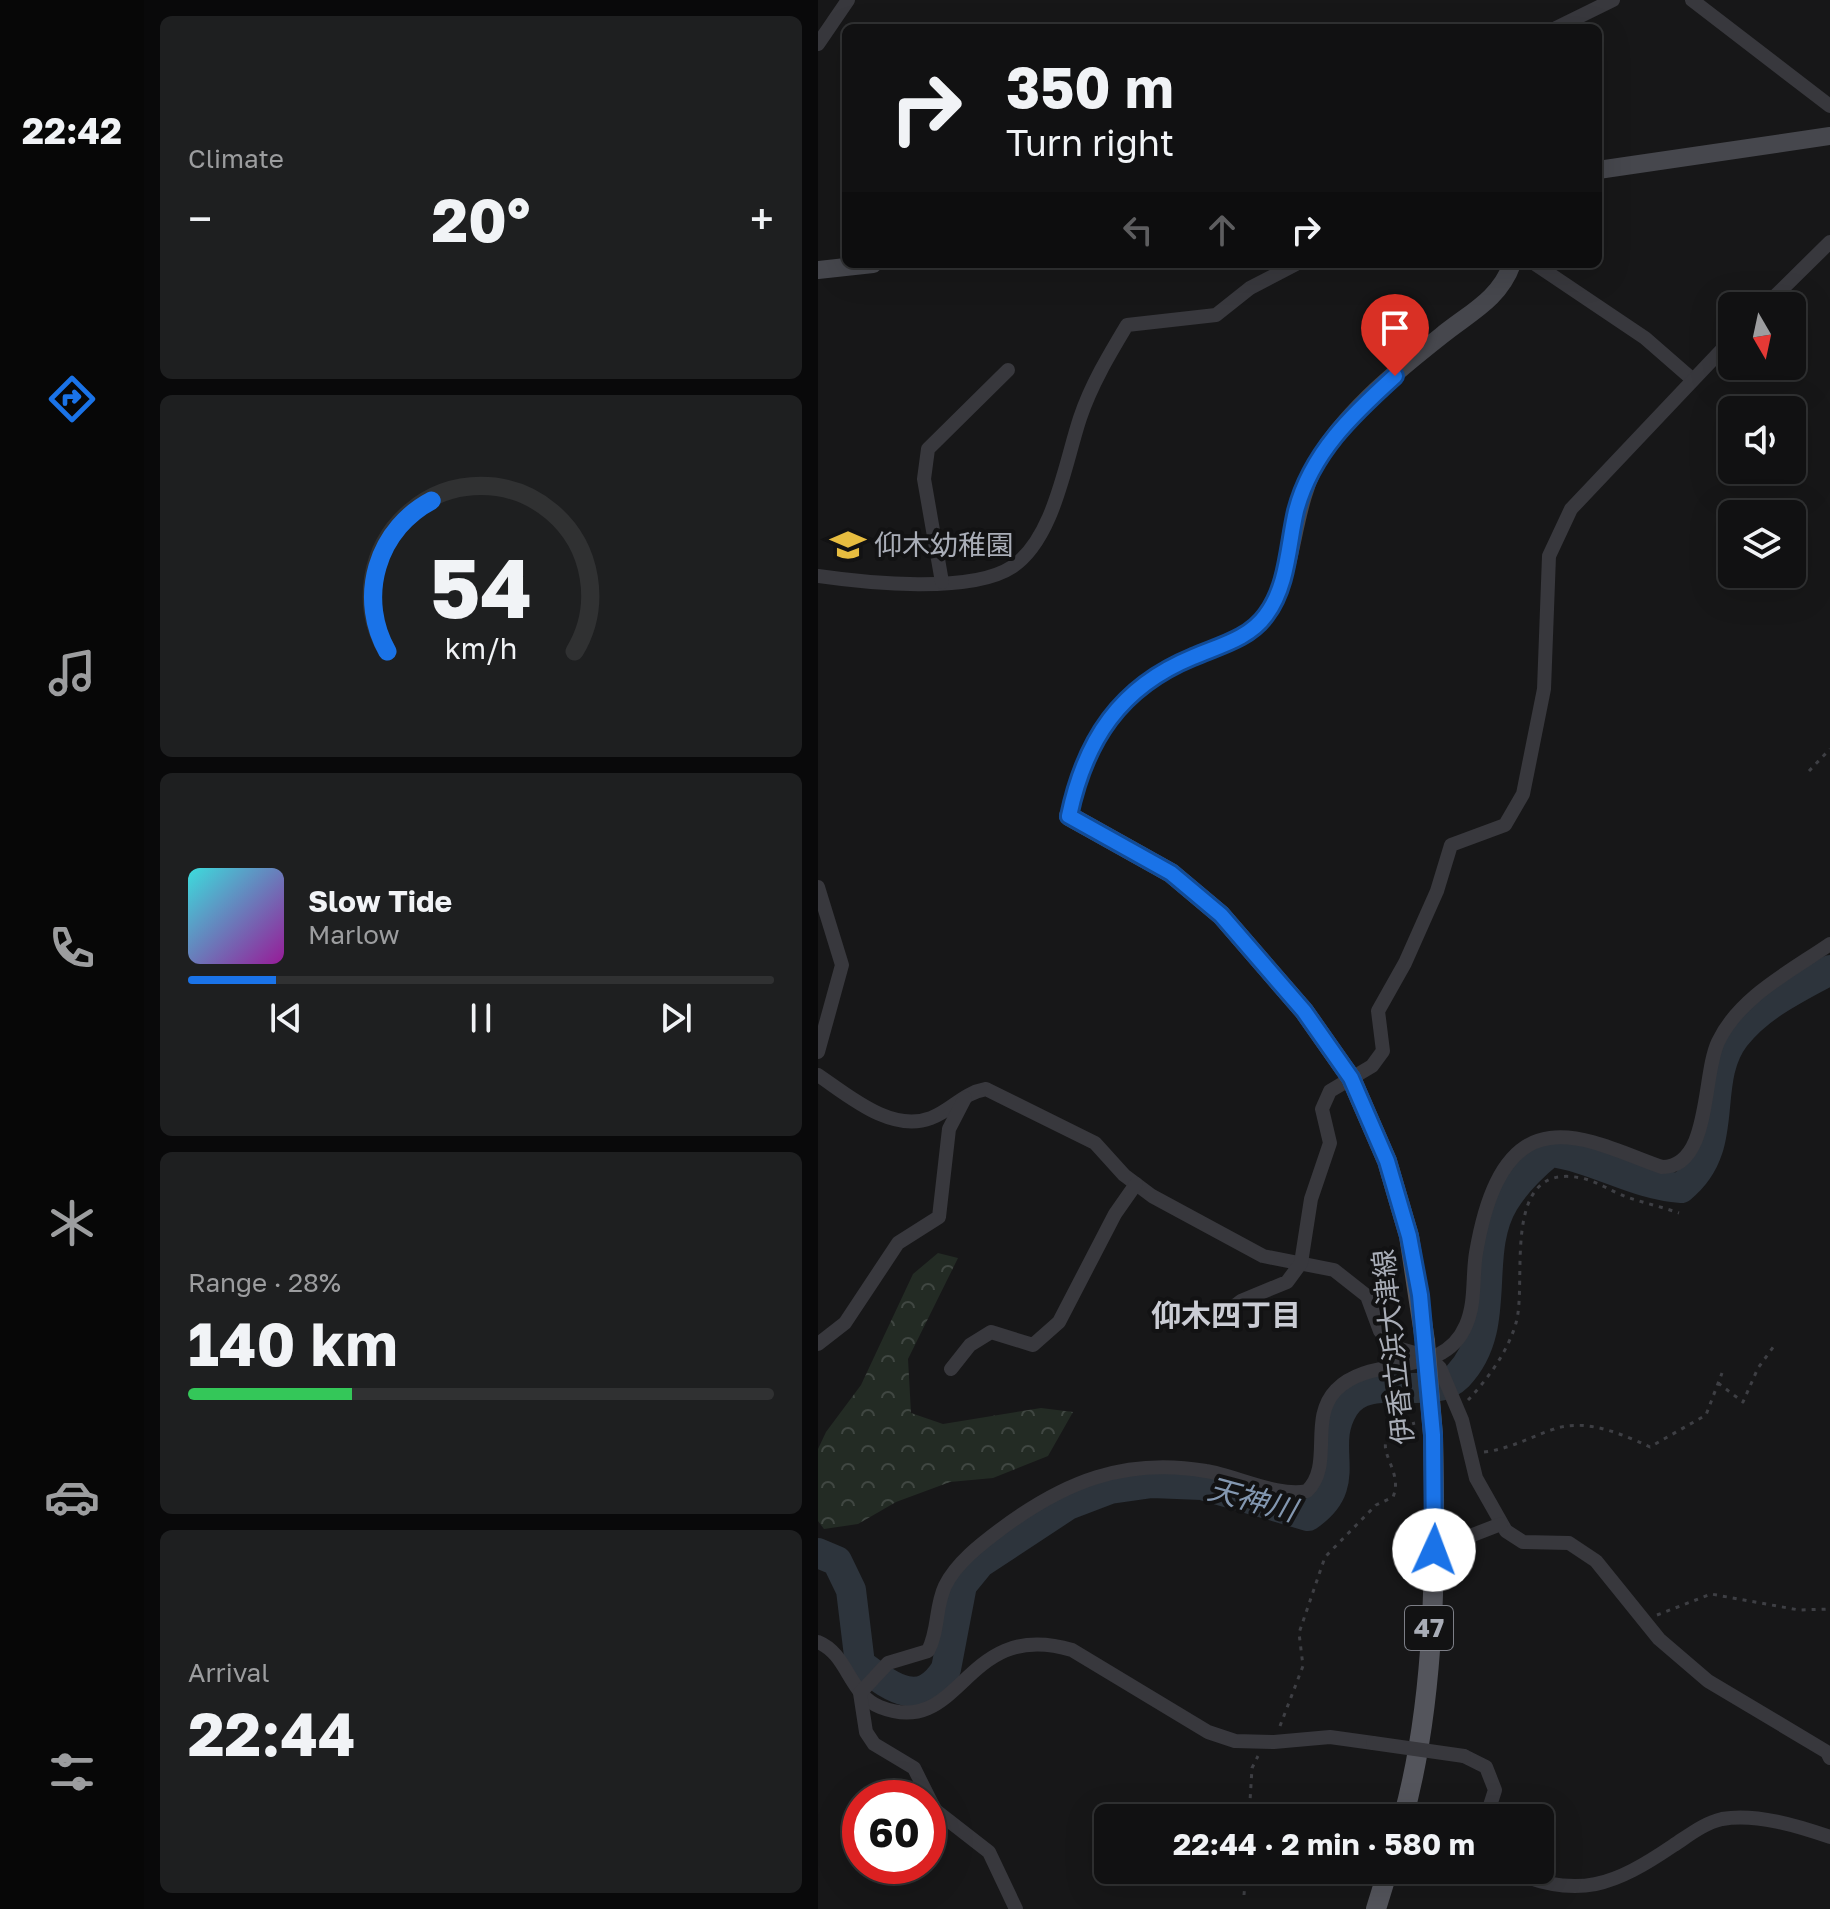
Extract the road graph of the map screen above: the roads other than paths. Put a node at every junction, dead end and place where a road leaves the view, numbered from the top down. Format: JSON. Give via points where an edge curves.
{"nodes":[{"id":1,"x":848,"y":0,"type":"edge"},
{"id":2,"x":1613,"y":0,"type":"edge"},
{"id":3,"x":1692,"y":0,"type":"edge"},
{"id":4,"x":1564,"y":24,"type":"edge"},
{"id":5,"x":818,"y":44,"type":"edge"},
{"id":6,"x":1830,"y":106,"type":"edge"},
{"id":7,"x":1830,"y":136,"type":"edge"},
{"id":8,"x":1602,"y":169,"type":"edge"},
{"id":9,"x":1830,"y":242,"type":"edge"},
{"id":10,"x":842,"y":267,"type":"edge"},
{"id":11,"x":1288,"y":268,"type":"edge"},
{"id":12,"x":1510,"y":268,"type":"edge"},
{"id":13,"x":1541,"y":268,"type":"edge"},
{"id":14,"x":818,"y":270,"type":"edge"},
{"id":15,"x":1779,"y":292,"type":"edge"},
{"id":16,"x":1718,"y":353,"type":"edge"},
{"id":17,"x":1008,"y":370,"type":"dead end"},
{"id":18,"x":1692,"y":379,"type":"junction"},
{"id":19,"x":818,"y":576,"type":"edge"},
{"id":20,"x":942,"y":582,"type":"junction"},
{"id":21,"x":1069,"y":816,"type":"joint"},
{"id":22,"x":818,"y":887,"type":"edge"},
{"id":23,"x":1830,"y":944,"type":"edge"},
{"id":24,"x":818,"y":1052,"type":"edge"},
{"id":25,"x":818,"y":1075,"type":"edge"},
{"id":26,"x":1351,"y":1078,"type":"junction"},
{"id":27,"x":970,"y":1092,"type":"junction"},
{"id":28,"x":1136,"y":1184,"type":"junction"},
{"id":29,"x":1301,"y":1263,"type":"junction"},
{"id":30,"x":1228,"y":1311,"type":"dead end"},
{"id":31,"x":818,"y":1344,"type":"edge"},
{"id":32,"x":1432,"y":1355,"type":"junction"},
{"id":33,"x":951,"y":1369,"type":"dead end"},
{"id":34,"x":1501,"y":1524,"type":"junction"},
{"id":35,"x":1434,"y":1550,"type":"junction"},
{"id":36,"x":818,"y":1642,"type":"edge"},
{"id":37,"x":863,"y":1688,"type":"junction"},
{"id":38,"x":1830,"y":1758,"type":"edge"},
{"id":39,"x":1405,"y":1804,"type":"edge"},
{"id":40,"x":1490,"y":1804,"type":"edge"},
{"id":41,"x":1830,"y":1837,"type":"edge"},
{"id":42,"x":1384,"y":1884,"type":"edge"},
{"id":43,"x":1554,"y":1884,"type":"edge"},
{"id":44,"x":1016,"y":1909,"type":"edge"},
{"id":45,"x":1376,"y":1909,"type":"edge"}],
"edges":[{"from":1,"to":5,"type":"street"},
{"from":2,"to":4,"type":"street"},
{"from":3,"to":6,"type":"street"},
{"from":7,"to":8,"type":"street"},
{"from":9,"to":15,"type":"street"},
{"from":10,"to":14,"type":"street"},
{"from":11,"to":20,"type":"street","via":[[1250,288],[1216,315],[1127,325],[1081,417],[1059,491],[1029,552],[1011,568],[984,578]]},
{"from":12,"to":21,"type":"street","via":[[1488,303],[1442,335],[1349,417],[1303,490],[1286,566],[1266,616],[1234,641],[1151,676],[1116,709],[1088,752]]},
{"from":13,"to":18,"type":"street","via":[[1645,338]]},
{"from":16,"to":18,"type":"street"},
{"from":17,"to":20,"type":"street","via":[[928,449],[924,479]]},
{"from":18,"to":26,"type":"street","via":[[1589,487],[1555,537],[1547,585],[1544,689],[1523,794],[1505,825],[1451,845],[1437,891],[1378,1011],[1383,1051],[1372,1066]]},
{"from":19,"to":20,"type":"street"},
{"from":21,"to":26,"type":"main road","name":"伊香立浜大津線","number":"47","via":[[1171,873],[1221,915],[1304,1011]]},
{"from":22,"to":24,"type":"street","via":[[842,965]]},
{"from":23,"to":32,"type":"street","via":[[1770,985],[1728,1025],[1718,1043],[1699,1130],[1686,1161],[1662,1167],[1580,1140],[1550,1138],[1512,1161],[1483,1212],[1466,1327],[1450,1347]]},
{"from":25,"to":27,"type":"street","via":[[877,1112],[912,1121],[932,1118]]},
{"from":26,"to":29,"type":"street","via":[[1330,1091],[1322,1109],[1330,1143],[1311,1199]]},
{"from":26,"to":32,"type":"main road","name":"伊香立浜大津線","number":"47","via":[[1387,1161],[1409,1236]]},
{"from":27,"to":28,"type":"street","via":[[986,1089],[1060,1123],[1095,1143]]},
{"from":27,"to":31,"type":"street","via":[[949,1129],[939,1217],[898,1243],[845,1323]]},
{"from":28,"to":29,"type":"street","via":[[1263,1256]]},
{"from":28,"to":33,"type":"street","via":[[1059,1322],[1033,1345],[991,1332],[970,1345]]},
{"from":29,"to":30,"type":"street","via":[[1287,1282]]},
{"from":29,"to":32,"type":"street","via":[[1334,1270],[1367,1296],[1380,1331],[1397,1348]]},
{"from":32,"to":34,"type":"street","via":[[1459,1411],[1468,1454]]},
{"from":32,"to":35,"type":"main road","name":"伊香立浜大津線","number":"47","bridge":true,"via":[[1427,1428]]},
{"from":32,"to":37,"type":"street","via":[[1407,1367],[1368,1370],[1335,1391],[1321,1417],[1318,1479],[1307,1491],[1289,1492],[1200,1470],[1152,1467],[1088,1478],[1046,1498],[961,1563],[946,1584],[928,1651],[888,1663]]},
{"from":34,"to":35,"type":"street"},
{"from":34,"to":38,"type":"street","via":[[1523,1542],[1569,1543],[1596,1561],[1643,1621],[1708,1681]]},
{"from":35,"to":39,"type":"main road","name":"伊香立浜大津線","number":"47","via":[[1422,1707]]},
{"from":36,"to":37,"type":"street"},
{"from":37,"to":40,"type":"street","bridge":true,"via":[[880,1707],[924,1711],[944,1701],[991,1655],[1028,1642],[1047,1642],[1072,1650],[1208,1732],[1235,1741],[1330,1737],[1464,1756],[1486,1767],[1495,1790]]},
{"from":37,"to":44,"type":"street","via":[[866,1732],[874,1744],[914,1768],[935,1810],[989,1852]]},
{"from":41,"to":43,"type":"street","via":[[1739,1817],[1718,1820],[1629,1875],[1604,1883]]},
{"from":42,"to":45,"type":"main road"}]}
